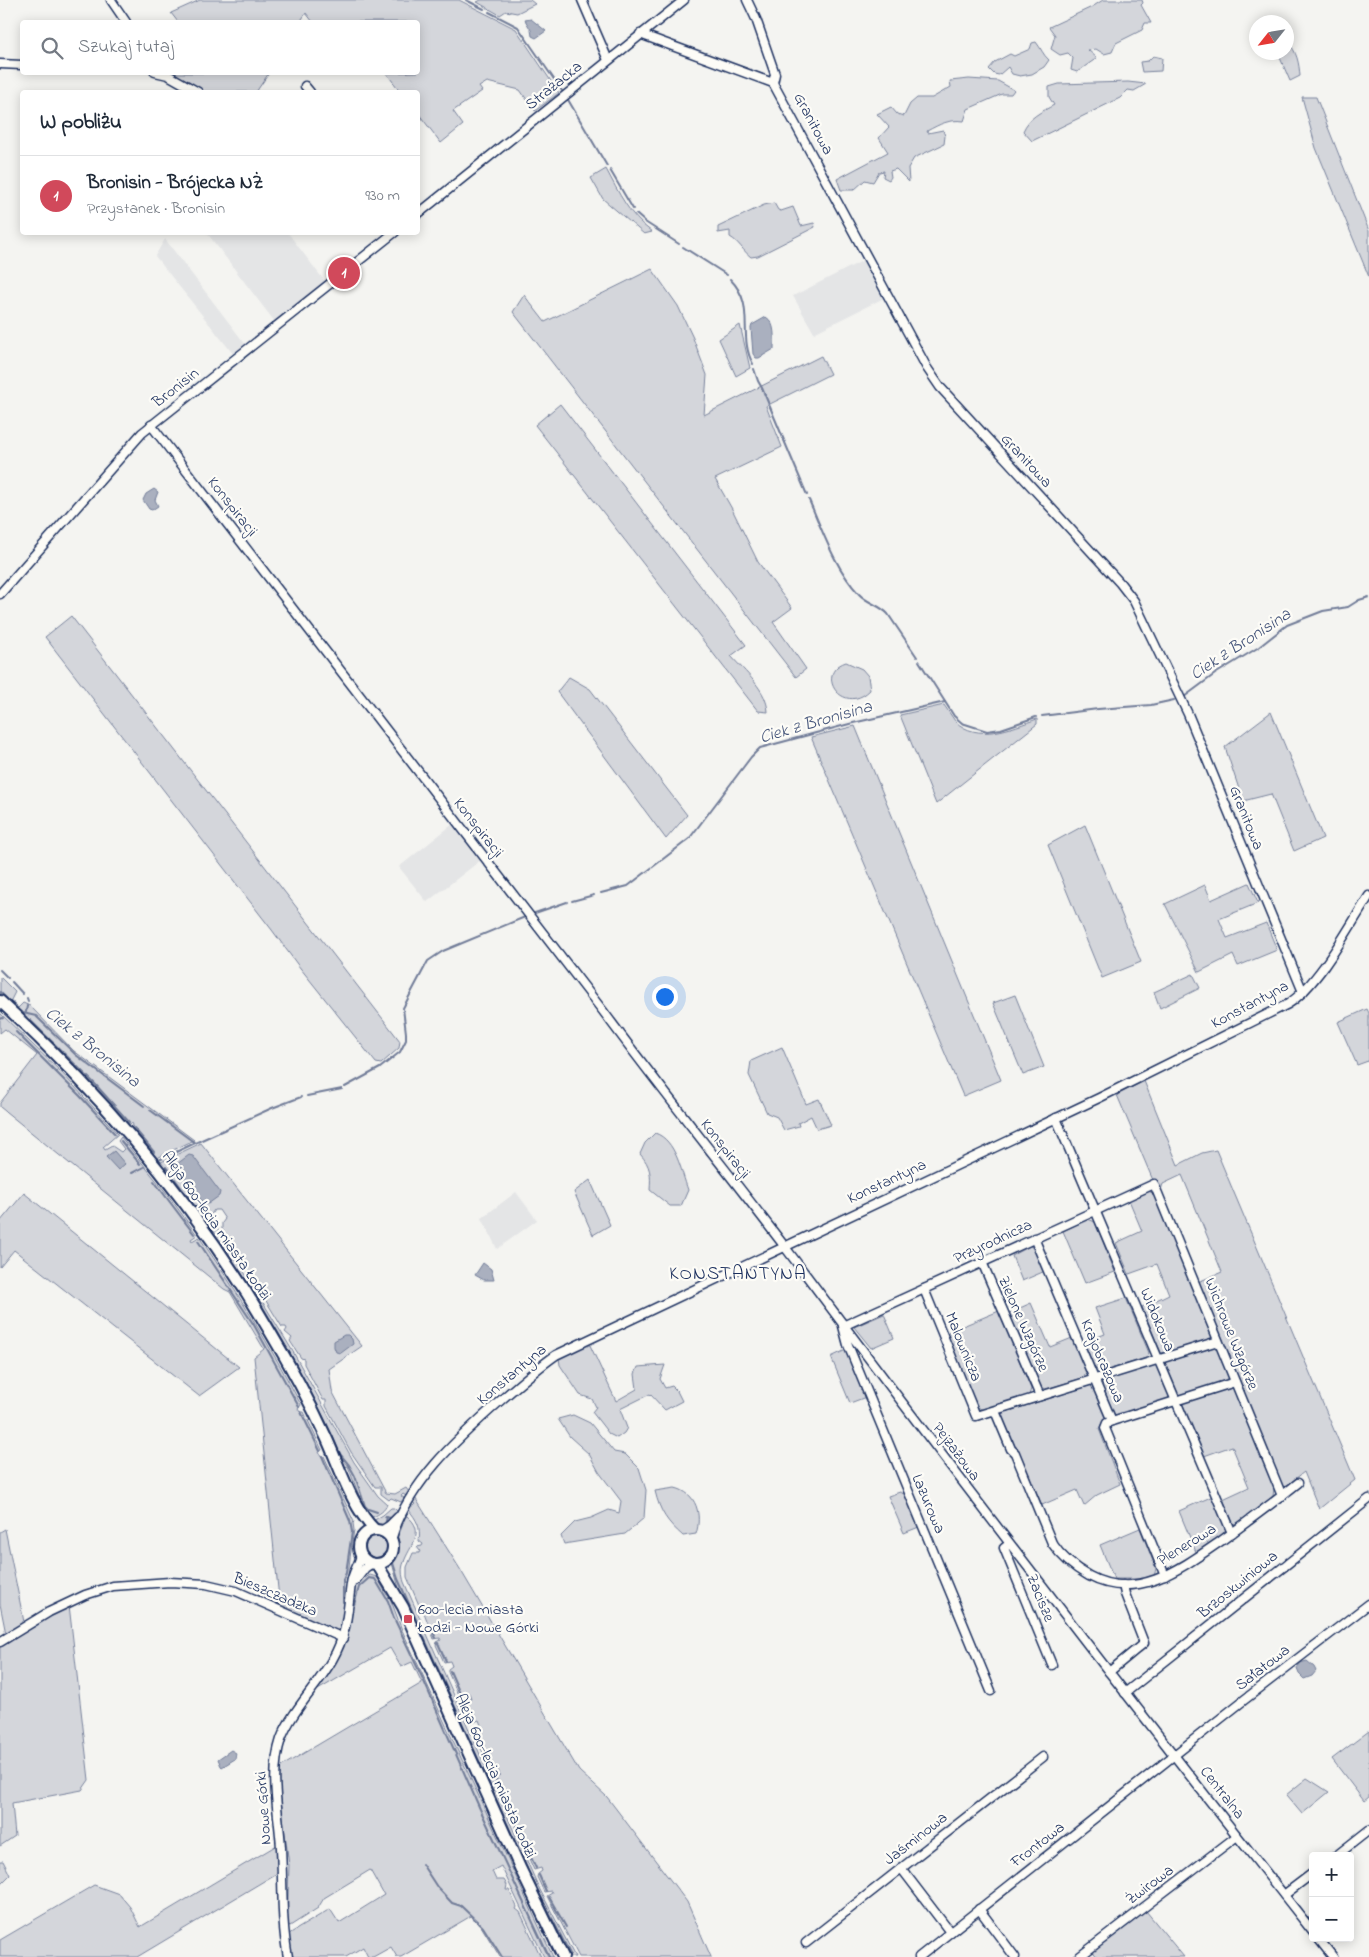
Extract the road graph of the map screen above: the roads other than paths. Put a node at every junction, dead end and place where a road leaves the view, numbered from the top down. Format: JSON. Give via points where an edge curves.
{"nodes":[{"id":1,"x":112,"y":0,"type":"edge"},
{"id":2,"x":582,"y":0,"type":"edge"},
{"id":3,"x":684,"y":0,"type":"edge"},
{"id":4,"x":747,"y":0,"type":"edge"},
{"id":5,"x":125,"y":20,"type":"edge"},
{"id":6,"x":640,"y":34,"type":"junction"},
{"id":7,"x":608,"y":60,"type":"junction"},
{"id":8,"x":0,"y":64,"type":"edge"},
{"id":9,"x":20,"y":65,"type":"edge"},
{"id":10,"x":165,"y":75,"type":"edge"},
{"id":11,"x":774,"y":82,"type":"junction"},
{"id":12,"x":194,"y":90,"type":"edge"},
{"id":13,"x":420,"y":212,"type":"edge"},
{"id":14,"x":392,"y":235,"type":"edge"},
{"id":15,"x":152,"y":425,"type":"junction"},
{"id":16,"x":0,"y":594,"type":"edge"},
{"id":17,"x":1369,"y":896,"type":"edge"},
{"id":18,"x":1303,"y":992,"type":"junction"},
{"id":19,"x":0,"y":1001,"type":"edge"},
{"id":20,"x":1056,"y":1118,"type":"junction"},
{"id":21,"x":1154,"y":1184,"type":"joint"},
{"id":22,"x":1096,"y":1210,"type":"junction"},
{"id":23,"x":1034,"y":1238,"type":"junction"},
{"id":24,"x":784,"y":1247,"type":"junction"},
{"id":25,"x":982,"y":1262,"type":"junction"},
{"id":26,"x":924,"y":1289,"type":"junction"},
{"id":27,"x":843,"y":1326,"type":"junction"},
{"id":28,"x":1218,"y":1340,"type":"junction"},
{"id":29,"x":1158,"y":1359,"type":"junction"},
{"id":30,"x":1095,"y":1379,"type":"junction"},
{"id":31,"x":1235,"y":1382,"type":"junction"},
{"id":32,"x":1040,"y":1396,"type":"junction"},
{"id":33,"x":1176,"y":1400,"type":"junction"},
{"id":34,"x":995,"y":1411,"type":"junction"},
{"id":35,"x":1112,"y":1421,"type":"junction"},
{"id":36,"x":1298,"y":1483,"type":"dead end"},
{"id":37,"x":1282,"y":1496,"type":"junction"},
{"id":38,"x":356,"y":1504,"type":"junction"},
{"id":39,"x":1367,"y":1504,"type":"edge"},
{"id":40,"x":401,"y":1514,"type":"junction"},
{"id":41,"x":378,"y":1530,"type":"junction"},
{"id":42,"x":1232,"y":1533,"type":"junction"},
{"id":43,"x":363,"y":1536,"type":"junction"},
{"id":44,"x":391,"y":1540,"type":"junction"},
{"id":45,"x":1009,"y":1544,"type":"junction"},
{"id":46,"x":361,"y":1555,"type":"junction"},
{"id":47,"x":378,"y":1562,"type":"junction"},
{"id":48,"x":1165,"y":1576,"type":"junction"},
{"id":49,"x":1123,"y":1585,"type":"junction"},
{"id":50,"x":351,"y":1587,"type":"junction"},
{"id":51,"x":1369,"y":1604,"type":"edge"},
{"id":52,"x":342,"y":1638,"type":"junction"},
{"id":53,"x":0,"y":1642,"type":"edge"},
{"id":54,"x":1052,"y":1665,"type":"dead end"},
{"id":55,"x":1109,"y":1672,"type":"junction"},
{"id":56,"x":992,"y":1691,"type":"dead end"},
{"id":57,"x":1125,"y":1693,"type":"junction"},
{"id":58,"x":1175,"y":1756,"type":"junction"},
{"id":59,"x":1043,"y":1757,"type":"dead end"},
{"id":60,"x":1369,"y":1830,"type":"edge"},
{"id":61,"x":1237,"y":1836,"type":"junction"},
{"id":62,"x":1341,"y":1852,"type":"edge"},
{"id":63,"x":901,"y":1868,"type":"junction"},
{"id":64,"x":1309,"y":1876,"type":"edge"},
{"id":65,"x":1284,"y":1895,"type":"junction"},
{"id":66,"x":980,"y":1909,"type":"junction"},
{"id":67,"x":1309,"y":1927,"type":"edge"},
{"id":68,"x":950,"y":1932,"type":"junction"},
{"id":69,"x":1321,"y":1942,"type":"edge"},
{"id":70,"x":806,"y":1943,"type":"dead end"},
{"id":71,"x":288,"y":1957,"type":"edge"},
{"id":72,"x":563,"y":1957,"type":"edge"},
{"id":73,"x":919,"y":1957,"type":"edge"},
{"id":74,"x":1016,"y":1957,"type":"edge"},
{"id":75,"x":1079,"y":1957,"type":"edge"},
{"id":76,"x":1333,"y":1957,"type":"edge"}],
"edges":[{"from":1,"to":5,"type":"street"},
{"from":2,"to":7,"type":"street"},
{"from":3,"to":6,"type":"street","name":"Strażacka"},
{"from":4,"to":11,"type":"street","via":[[775,74]]},
{"from":6,"to":7,"type":"street","name":"Strażacka"},
{"from":6,"to":11,"type":"street","name":"Granitowa"},
{"from":7,"to":13,"type":"street","name":"Strażacka"},
{"from":8,"to":9,"type":"street"},
{"from":10,"to":12,"type":"street"},
{"from":11,"to":18,"type":"street","name":"Granitowa","via":[[940,387],[1134,601],[1188,714]]},
{"from":14,"to":15,"type":"street","name":"Bronisin"},
{"from":15,"to":16,"type":"street","name":"Bronisin","via":[[134,440]]},
{"from":15,"to":24,"type":"street","name":"Konspiracji"},
{"from":17,"to":18,"type":"street","name":"Konstantyna"},
{"from":18,"to":20,"type":"street","name":"Konstantyna","via":[[1288,1004]]},
{"from":19,"to":38,"type":"main road","name":"Aleja 600-lecia miasta Łodzi","via":[[106,1107],[202,1226],[279,1347]]},
{"from":20,"to":22,"type":"street","name":"Widokowa"},
{"from":20,"to":24,"type":"street","name":"Konstantyna"},
{"from":21,"to":22,"type":"street","name":"Przyrodnicza"},
{"from":21,"to":28,"type":"street","name":"Wichrowe Wzgórze"},
{"from":22,"to":23,"type":"street","name":"Przyrodnicza"},
{"from":22,"to":29,"type":"street","name":"Widokowa"},
{"from":23,"to":25,"type":"street","name":"Przyrodnicza"},
{"from":23,"to":30,"type":"street","name":"Krajobrazowa"},
{"from":24,"to":27,"type":"street","name":"Pejzażowa"},
{"from":24,"to":40,"type":"street","name":"Konstantyna","via":[[556,1355],[540,1366],[466,1431],[412,1495]]},
{"from":25,"to":26,"type":"street","name":"Przyrodnicza"},
{"from":25,"to":32,"type":"street","name":"Zielone Wzgórze"},
{"from":26,"to":27,"type":"street","name":"Przyrodnicza"},
{"from":26,"to":34,"type":"street","name":"Malownicza","via":[[976,1416]]},
{"from":27,"to":45,"type":"street","name":"Pejzażowa"},
{"from":27,"to":56,"type":"street","name":"Lazurowa","via":[[848,1345]]},
{"from":28,"to":29,"type":"street"},
{"from":28,"to":31,"type":"street","name":"Wichrowe Wzgórze"},
{"from":29,"to":30,"type":"street"},
{"from":29,"to":33,"type":"street","name":"Widokowa"},
{"from":30,"to":32,"type":"street"},
{"from":30,"to":35,"type":"street","name":"Krajobrazowa"},
{"from":31,"to":33,"type":"street"},
{"from":31,"to":37,"type":"street","name":"Wichrowe Wzgórze"},
{"from":32,"to":34,"type":"street"},
{"from":33,"to":35,"type":"street"},
{"from":33,"to":42,"type":"street","name":"Widokowa"},
{"from":34,"to":49,"type":"street","name":"Plenerowa","via":[[1059,1553],[1072,1566],[1097,1580]]},
{"from":35,"to":48,"type":"street","name":"Krajobrazowa","via":[[1105,1428]]},
{"from":36,"to":37,"type":"street","name":"Plenerowa"},
{"from":37,"to":42,"type":"street","name":"Plenerowa"},
{"from":38,"to":41,"type":"main road","name":"Aleja 600-lecia miasta Łodzi"},
{"from":38,"to":43,"type":"main road","name":"Aleja 600-lecia miasta Łodzi"},
{"from":39,"to":57,"type":"street","name":"Brzoskwiniowa"},
{"from":40,"to":41,"type":"street","via":[[389,1526]]},
{"from":40,"to":44,"type":"street"},
{"from":41,"to":43,"type":"main road"},
{"from":41,"to":44,"type":"main road"},
{"from":42,"to":48,"type":"street","name":"Plenerowa"},
{"from":43,"to":46,"type":"main road","via":[[359,1543]]},
{"from":44,"to":47,"type":"main road","via":[[392,1553]]},
{"from":45,"to":54,"type":"street","name":"Zacisze","via":[[1004,1548]]},
{"from":45,"to":55,"type":"street","name":"Pejzażowa"},
{"from":46,"to":47,"type":"main road","via":[[364,1559]]},
{"from":46,"to":50,"type":"street","name":"Nowe Górki"},
{"from":47,"to":50,"type":"street","via":[[365,1568]]},
{"from":47,"to":72,"type":"main road","name":"Aleja 600-lecia miasta Łodzi","via":[[403,1607]]},
{"from":48,"to":49,"type":"street","name":"Plenerowa"},
{"from":49,"to":55,"type":"street","via":[[1144,1643]]},
{"from":50,"to":52,"type":"street","name":"Nowe Górki","via":[[348,1620]]},
{"from":51,"to":58,"type":"street","name":"Sałatowa"},
{"from":52,"to":53,"type":"street","name":"Bieszczadzka","via":[[236,1591],[206,1584],[170,1582],[113,1586],[85,1595],[49,1612]]},
{"from":52,"to":71,"type":"street","name":"Nowe Górki","via":[[325,1672],[287,1726],[275,1763]]},
{"from":55,"to":57,"type":"street","name":"Centralna"},
{"from":57,"to":58,"type":"street","name":"Centralna"},
{"from":58,"to":61,"type":"street","name":"Centralna"},
{"from":58,"to":66,"type":"street","name":"Frontowa"},
{"from":59,"to":63,"type":"street","name":"Jaśminowa"},
{"from":60,"to":62,"type":"street"},
{"from":61,"to":65,"type":"street","name":"Centralna"},
{"from":61,"to":75,"type":"street","name":"Żwirowa"},
{"from":63,"to":68,"type":"street"},
{"from":63,"to":70,"type":"street","name":"Jaśminowa"},
{"from":64,"to":65,"type":"street"},
{"from":65,"to":67,"type":"street","name":"Centralna"},
{"from":66,"to":68,"type":"street","name":"Frontowa"},
{"from":66,"to":74,"type":"street"},
{"from":68,"to":73,"type":"street","name":"Frontowa"},
{"from":69,"to":76,"type":"street"}]}
